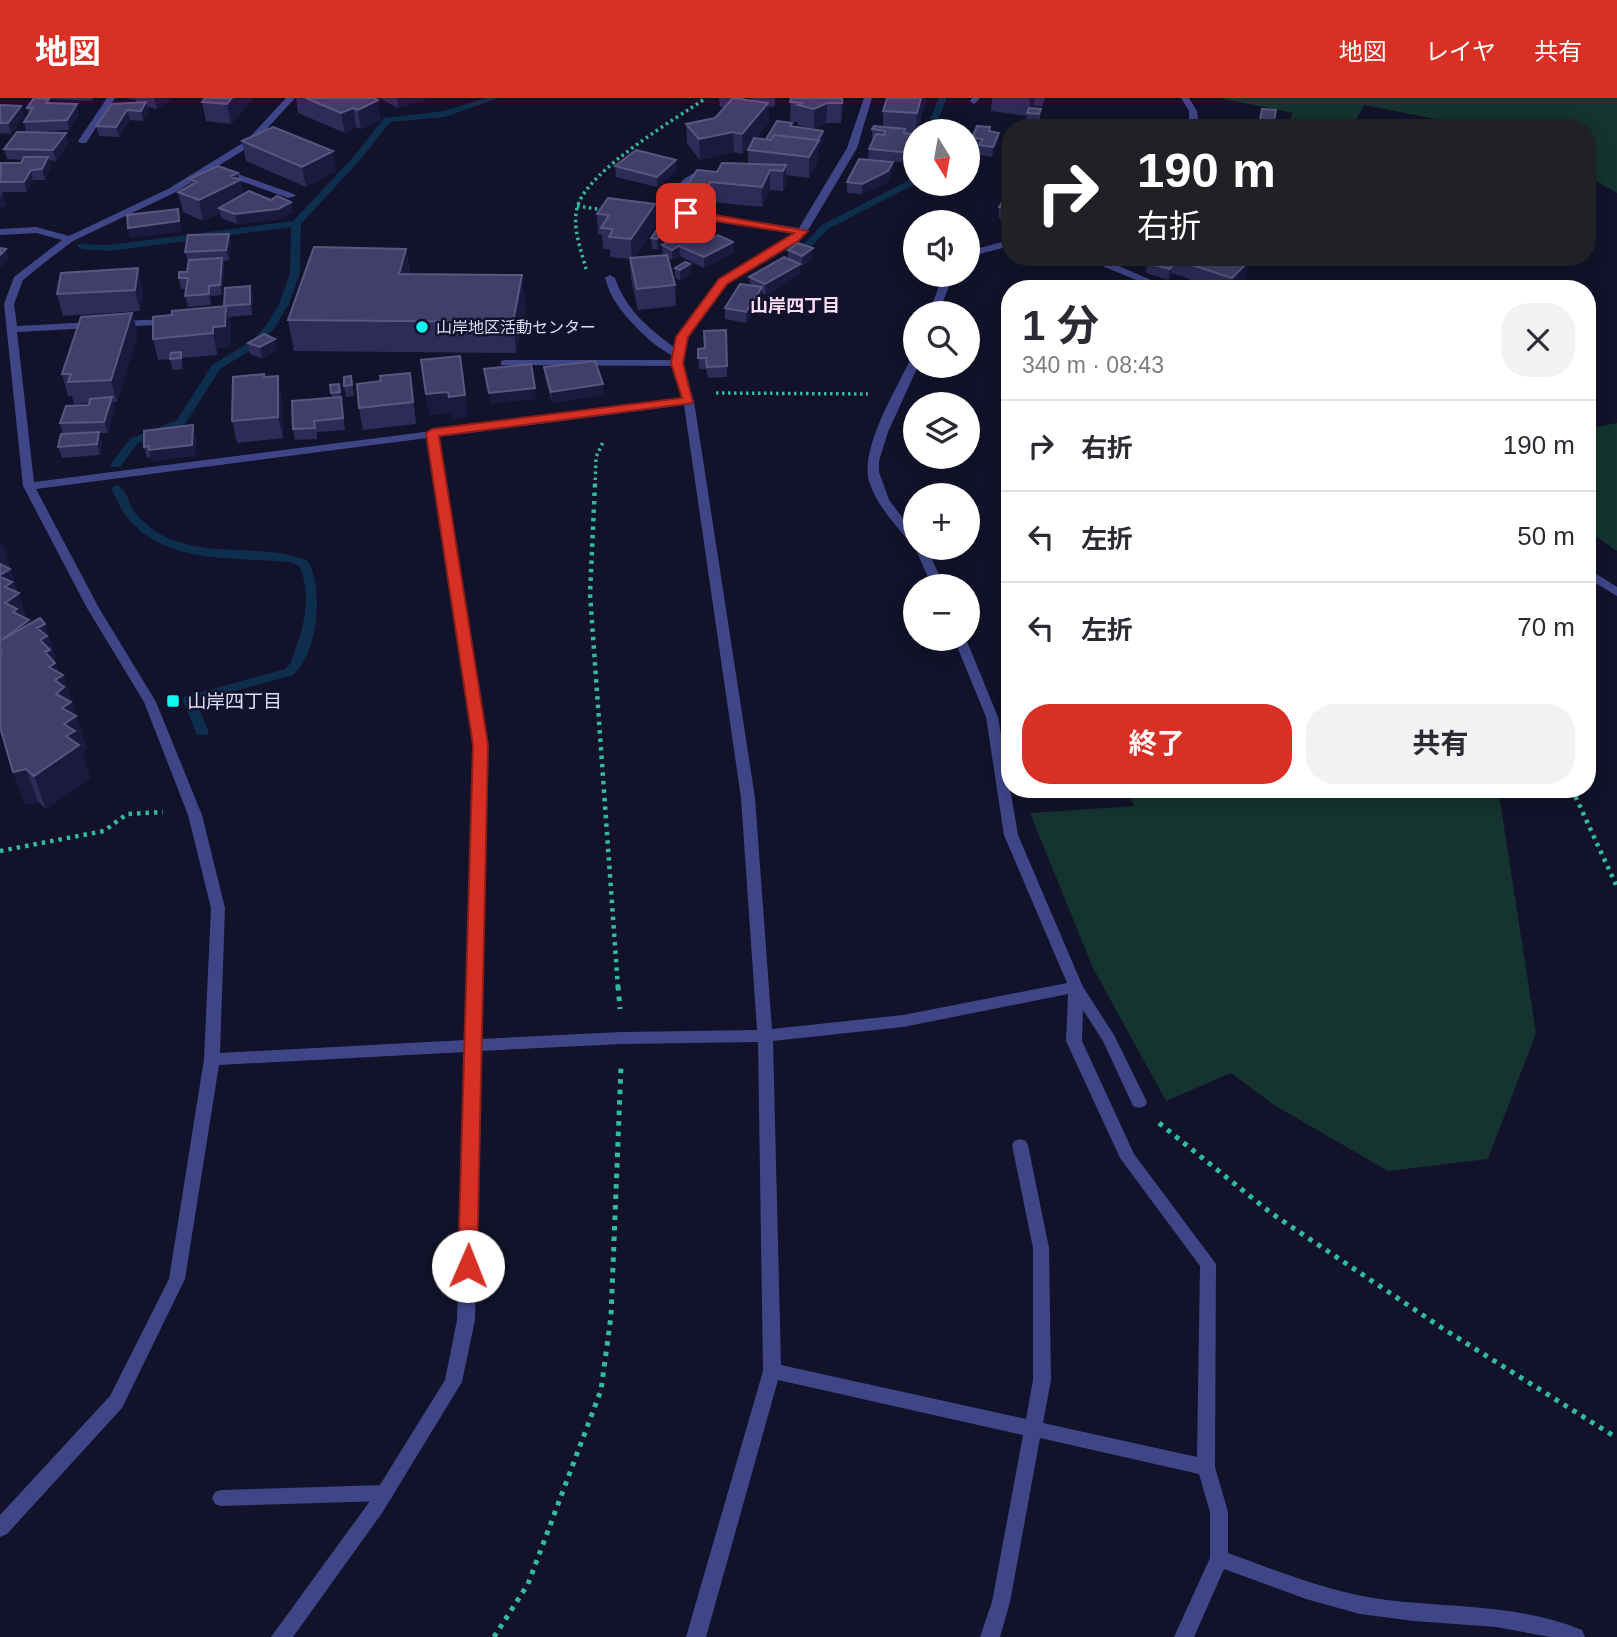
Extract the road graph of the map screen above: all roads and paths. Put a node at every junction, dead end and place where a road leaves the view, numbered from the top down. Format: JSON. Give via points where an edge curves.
{"nodes":[{"id":1,"x":111,"y":98,"type":"edge"},
{"id":2,"x":291,"y":98,"type":"edge"},
{"id":3,"x":706,"y":98,"type":"edge"},
{"id":4,"x":868,"y":98,"type":"edge"},
{"id":5,"x":1185,"y":98,"type":"edge"},
{"id":6,"x":1194,"y":119,"type":"edge"},
{"id":7,"x":83,"y":141,"type":"dead end"},
{"id":8,"x":210,"y":167,"type":"junction"},
{"id":9,"x":701,"y":172,"type":"edge"},
{"id":10,"x":291,"y":196,"type":"dead end"},
{"id":11,"x":577,"y":206,"type":"junction"},
{"id":12,"x":605,"y":210,"type":"edge"},
{"id":13,"x":802,"y":231,"type":"junction"},
{"id":14,"x":0,"y":232,"type":"edge"},
{"id":15,"x":70,"y":239,"type":"junction"},
{"id":16,"x":1001,"y":245,"type":"edge"},
{"id":17,"x":980,"y":251,"type":"edge"},
{"id":18,"x":1111,"y":266,"type":"edge"},
{"id":19,"x":588,"y":275,"type":"dead end"},
{"id":20,"x":610,"y":278,"type":"dead end"},
{"id":21,"x":1145,"y":280,"type":"edge"},
{"id":22,"x":177,"y":322,"type":"edge"},
{"id":23,"x":12,"y":329,"type":"junction"},
{"id":24,"x":677,"y":359,"type":"junction"},
{"id":25,"x":505,"y":363,"type":"dead end"},
{"id":26,"x":907,"y":378,"type":"edge"},
{"id":27,"x":711,"y":394,"type":"dead end"},
{"id":28,"x":869,"y":394,"type":"dead end"},
{"id":29,"x":689,"y":401,"type":"junction"},
{"id":30,"x":432,"y":433,"type":"junction"},
{"id":31,"x":29,"y":486,"type":"junction"},
{"id":32,"x":903,"y":525,"type":"edge"},
{"id":33,"x":1596,"y":578,"type":"edge"},
{"id":34,"x":1617,"y":592,"type":"edge"},
{"id":35,"x":965,"y":651,"type":"edge"},
{"id":36,"x":1001,"y":773,"type":"edge"},
{"id":37,"x":1005,"y":798,"type":"edge"},
{"id":38,"x":1576,"y":798,"type":"edge"},
{"id":39,"x":193,"y":810,"type":"junction"},
{"id":40,"x":0,"y":851,"type":"edge"},
{"id":41,"x":1617,"y":887,"type":"edge"},
{"id":42,"x":1076,"y":987,"type":"junction"},
{"id":43,"x":765,"y":1036,"type":"junction"},
{"id":44,"x":474,"y":1048,"type":"junction"},
{"id":45,"x":212,"y":1059,"type":"junction"},
{"id":46,"x":1139,"y":1102,"type":"joint"},
{"id":47,"x":1020,"y":1145,"type":"dead end"},
{"id":48,"x":772,"y":1371,"type":"junction"},
{"id":49,"x":1035,"y":1429,"type":"junction"},
{"id":50,"x":1617,"y":1438,"type":"edge"},
{"id":51,"x":1206,"y":1467,"type":"junction"},
{"id":52,"x":385,"y":1493,"type":"junction"},
{"id":53,"x":221,"y":1498,"type":"dead end"},
{"id":54,"x":0,"y":1528,"type":"edge"},
{"id":55,"x":1219,"y":1558,"type":"junction"},
{"id":56,"x":281,"y":1637,"type":"edge"},
{"id":57,"x":696,"y":1637,"type":"edge"},
{"id":58,"x":990,"y":1637,"type":"edge"},
{"id":59,"x":1184,"y":1637,"type":"edge"},
{"id":60,"x":1575,"y":1637,"type":"edge"}],
"edges":[{"from":1,"to":7,"type":"street"},
{"from":2,"to":8,"type":"street","via":[[248,144]]},
{"from":3,"to":11,"type":"path","via":[[608,169],[582,194]]},
{"from":4,"to":13,"type":"street","via":[[852,148]]},
{"from":5,"to":6,"type":"street"},
{"from":8,"to":10,"type":"street"},
{"from":8,"to":15,"type":"street","via":[[171,191]]},
{"from":9,"to":13,"type":"street","via":[[662,210]]},
{"from":11,"to":12,"type":"path"},
{"from":11,"to":19,"type":"path"},
{"from":13,"to":24,"type":"street","via":[[723,281],[682,337]]},
{"from":14,"to":15,"type":"street","via":[[36,230]]},
{"from":15,"to":23,"type":"street","via":[[18,279],[9,304]]},
{"from":16,"to":17,"type":"street"},
{"from":18,"to":21,"type":"street"},
{"from":20,"to":24,"type":"street","via":[[614,294],[634,321]]},
{"from":22,"to":23,"type":"street"},
{"from":23,"to":31,"type":"street"},
{"from":24,"to":25,"type":"street"},
{"from":24,"to":29,"type":"street"},
{"from":26,"to":32,"type":"street","via":[[882,434],[873,472],[885,502]]},
{"from":27,"to":28,"type":"path"},
{"from":29,"to":30,"type":"street"},
{"from":29,"to":43,"type":"street","via":[[748,798]]},
{"from":30,"to":31,"type":"street"},
{"from":30,"to":44,"type":"street","via":[[480,745]]},
{"from":31,"to":39,"type":"street","via":[[86,596],[150,702]]},
{"from":33,"to":34,"type":"street"},
{"from":35,"to":36,"type":"street","via":[[992,717]]},
{"from":37,"to":42,"type":"street","via":[[1011,835]]},
{"from":38,"to":41,"type":"path"},
{"from":39,"to":40,"type":"path","via":[[127,814],[104,831]]},
{"from":39,"to":45,"type":"street","via":[[218,908]]},
{"from":42,"to":43,"type":"street","via":[[903,1021]]},
{"from":42,"to":46,"type":"street","via":[[1109,1039]]},
{"from":42,"to":51,"type":"street","via":[[1074,1041],[1128,1158],[1208,1264]]},
{"from":43,"to":44,"type":"street","via":[[622,1038]]},
{"from":43,"to":48,"type":"street"},
{"from":44,"to":45,"type":"street"},
{"from":44,"to":52,"type":"street","via":[[466,1320],[453,1382]]},
{"from":45,"to":54,"type":"street","via":[[177,1279],[116,1402]]},
{"from":46,"to":50,"type":"path","via":[[1157,1122],[1271,1213]]},
{"from":47,"to":49,"type":"street","via":[[1041,1248],[1042,1380]]},
{"from":48,"to":49,"type":"street"},
{"from":48,"to":57,"type":"street"},
{"from":49,"to":51,"type":"street"},
{"from":49,"to":58,"type":"street"},
{"from":51,"to":55,"type":"street","via":[[1219,1512]]},
{"from":52,"to":53,"type":"street"},
{"from":52,"to":56,"type":"street"},
{"from":55,"to":59,"type":"street"},
{"from":55,"to":60,"type":"street","via":[[1322,1596],[1362,1605],[1549,1625]]}]}
